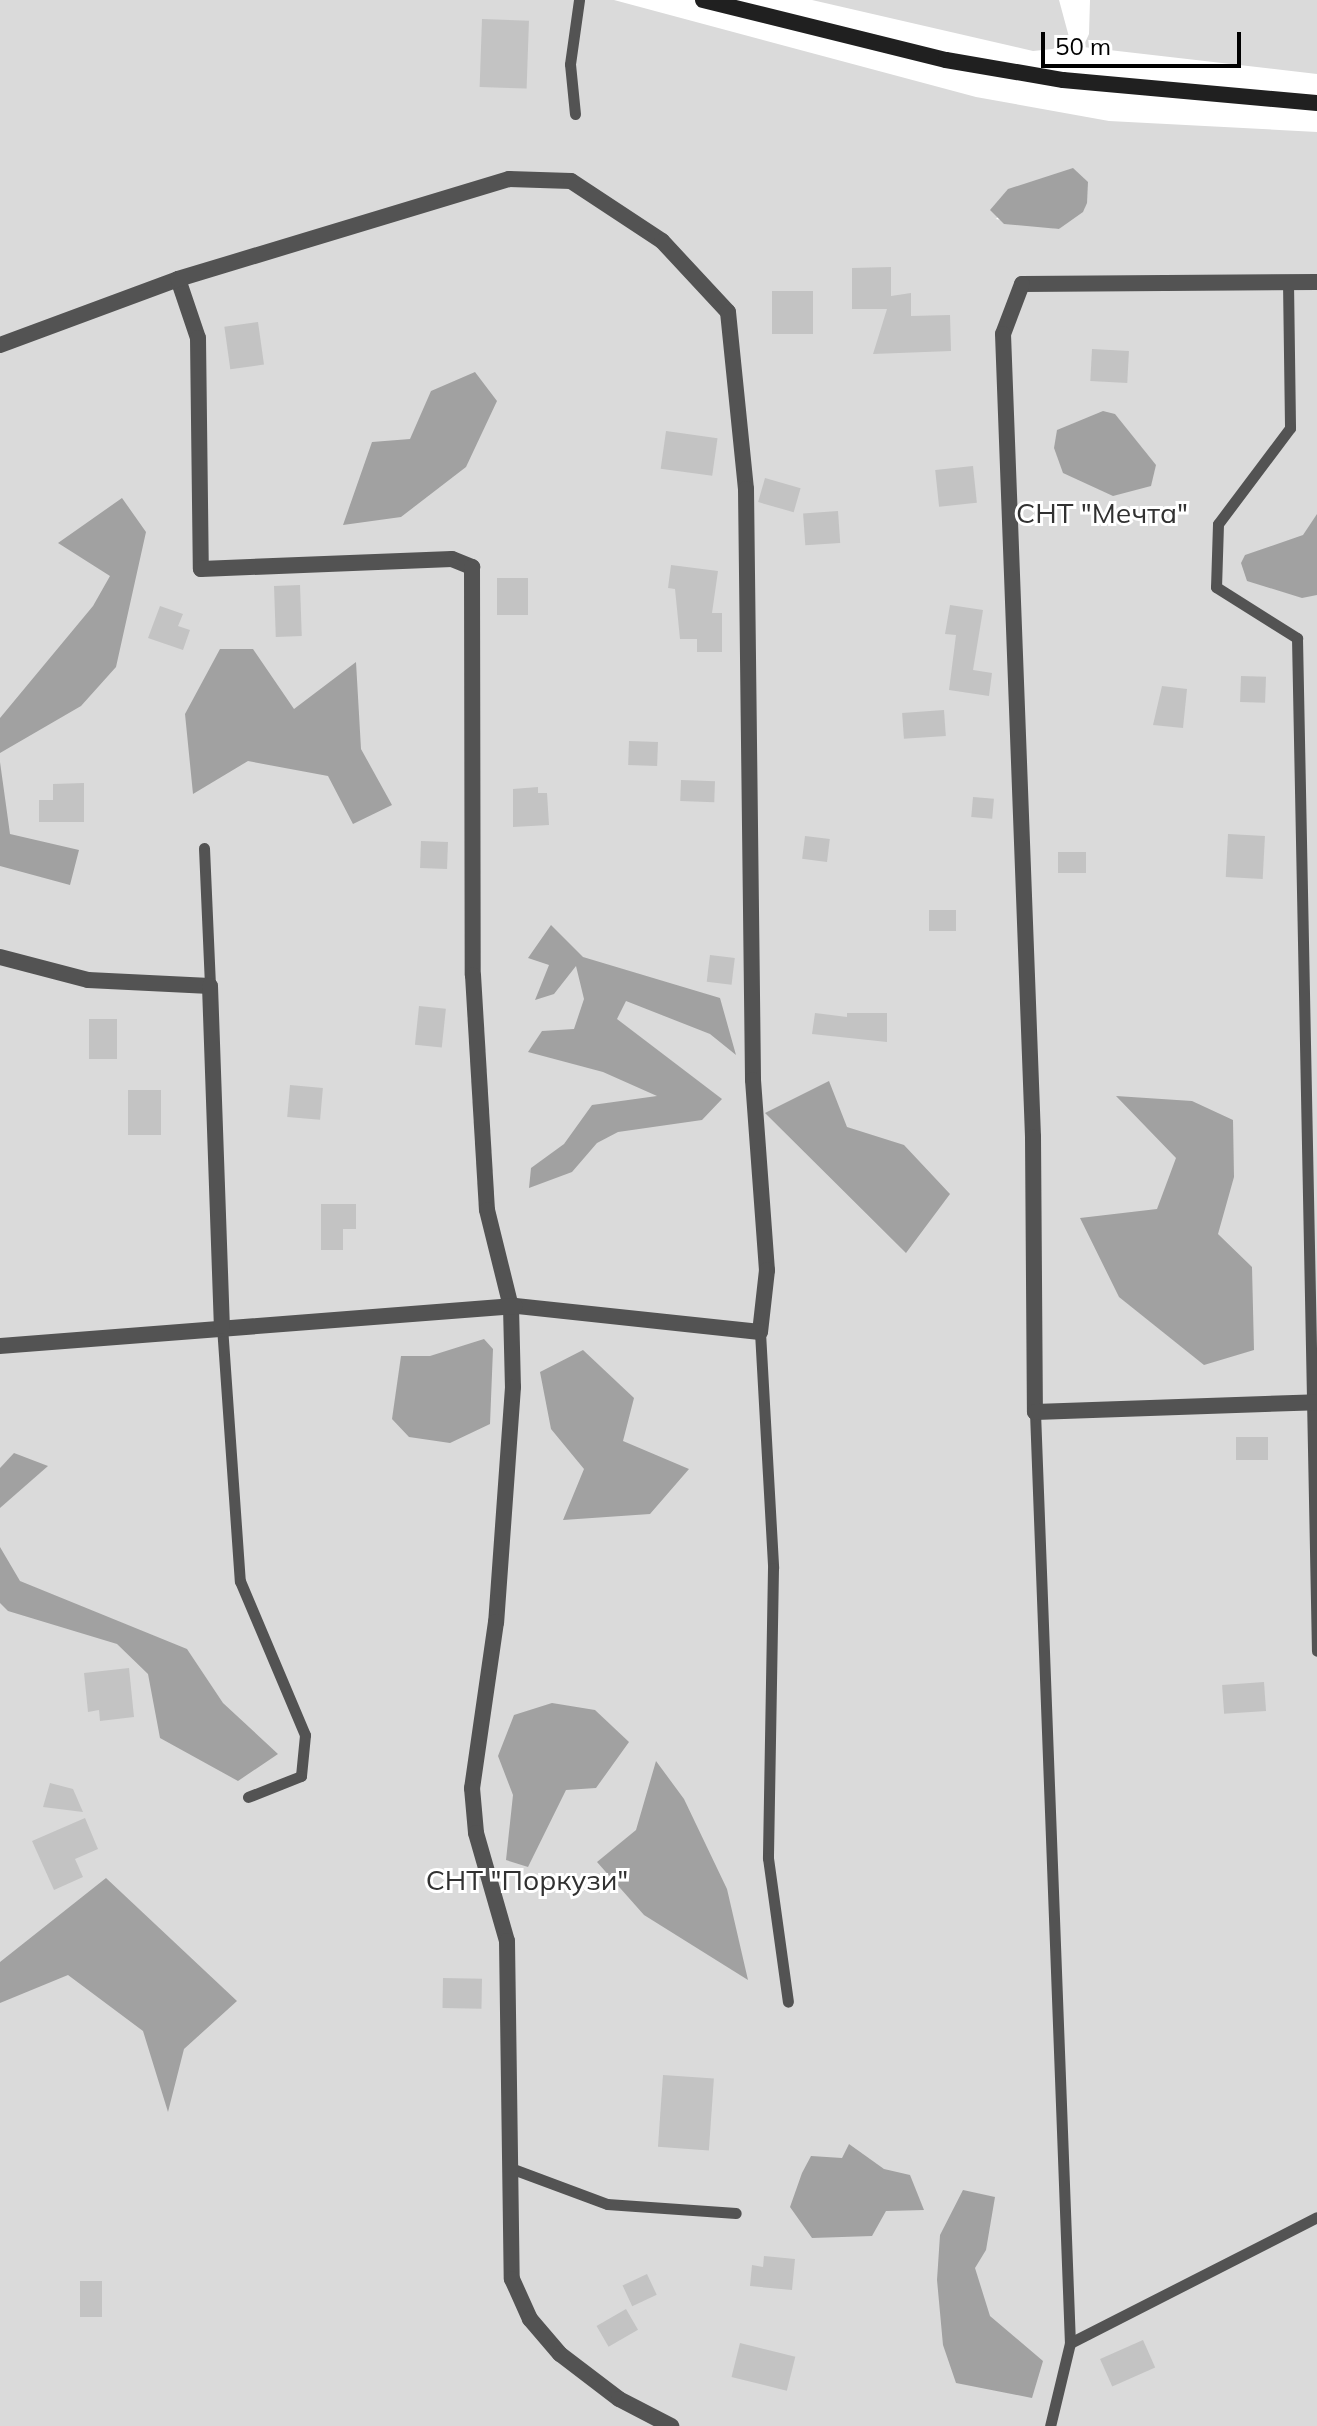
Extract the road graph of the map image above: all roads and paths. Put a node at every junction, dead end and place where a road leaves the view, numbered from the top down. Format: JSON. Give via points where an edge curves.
{"nodes":[{"id":1,"x":579,"y":0,"type":"edge"},
{"id":2,"x":703,"y":0,"type":"edge"},
{"id":3,"x":1317,"y":103,"type":"edge"},
{"id":4,"x":575,"y":114,"type":"dead end"},
{"id":5,"x":178,"y":279,"type":"junction"},
{"id":6,"x":1288,"y":282,"type":"junction"},
{"id":7,"x":1317,"y":282,"type":"edge"},
{"id":8,"x":0,"y":345,"type":"edge"},
{"id":9,"x":204,"y":848,"type":"dead end"},
{"id":10,"x":0,"y":957,"type":"edge"},
{"id":11,"x":210,"y":986,"type":"junction"},
{"id":12,"x":511,"y":1307,"type":"junction"},
{"id":13,"x":222,"y":1326,"type":"junction"},
{"id":14,"x":760,"y":1332,"type":"junction"},
{"id":15,"x":0,"y":1346,"type":"edge"},
{"id":16,"x":1314,"y":1402,"type":"edge"},
{"id":17,"x":1035,"y":1412,"type":"junction"},
{"id":18,"x":1317,"y":1651,"type":"edge"},
{"id":19,"x":248,"y":1797,"type":"dead end"},
{"id":20,"x":788,"y":2002,"type":"dead end"},
{"id":21,"x":513,"y":2169,"type":"junction"},
{"id":22,"x":736,"y":2213,"type":"dead end"},
{"id":23,"x":1317,"y":2217,"type":"edge"},
{"id":24,"x":1070,"y":2343,"type":"junction"},
{"id":25,"x":671,"y":2426,"type":"edge"},
{"id":26,"x":1050,"y":2426,"type":"edge"}],
"edges":[{"from":1,"to":4,"type":"lane","via":[[570,64]]},
{"from":2,"to":3,"type":"main road","via":[[946,60],[1063,80]]},
{"from":5,"to":8,"type":"street"},
{"from":5,"to":12,"type":"street","via":[[198,338],[201,569],[452,559],[472,567],[473,975],[487,1210]]},
{"from":5,"to":14,"type":"street","via":[[509,179],[571,181],[662,241],[728,312],[746,489],[753,1080],[767,1270]]},
{"from":6,"to":7,"type":"street"},
{"from":6,"to":16,"type":"lane","via":[[1290,428],[1218,524],[1216,587],[1297,638]]},
{"from":6,"to":17,"type":"street","via":[[1022,284],[1003,334],[1033,1137]]},
{"from":9,"to":11,"type":"lane"},
{"from":10,"to":11,"type":"street","via":[[88,980]]},
{"from":11,"to":13,"type":"street"},
{"from":12,"to":13,"type":"street"},
{"from":12,"to":14,"type":"street"},
{"from":12,"to":21,"type":"street","via":[[513,1387],[498,1608],[472,1788],[476,1833],[507,1941]]},
{"from":13,"to":15,"type":"street"},
{"from":13,"to":19,"type":"lane","via":[[240,1581],[305,1735],[301,1776]]},
{"from":14,"to":20,"type":"lane","via":[[773,1568],[768,1858]]},
{"from":16,"to":17,"type":"street"},
{"from":16,"to":18,"type":"lane"},
{"from":17,"to":24,"type":"lane"},
{"from":21,"to":22,"type":"lane","via":[[607,2204]]},
{"from":21,"to":25,"type":"street","via":[[512,2279],[530,2319],[583,2372],[619,2399]]},
{"from":23,"to":24,"type":"lane"},
{"from":24,"to":26,"type":"lane"}]}
